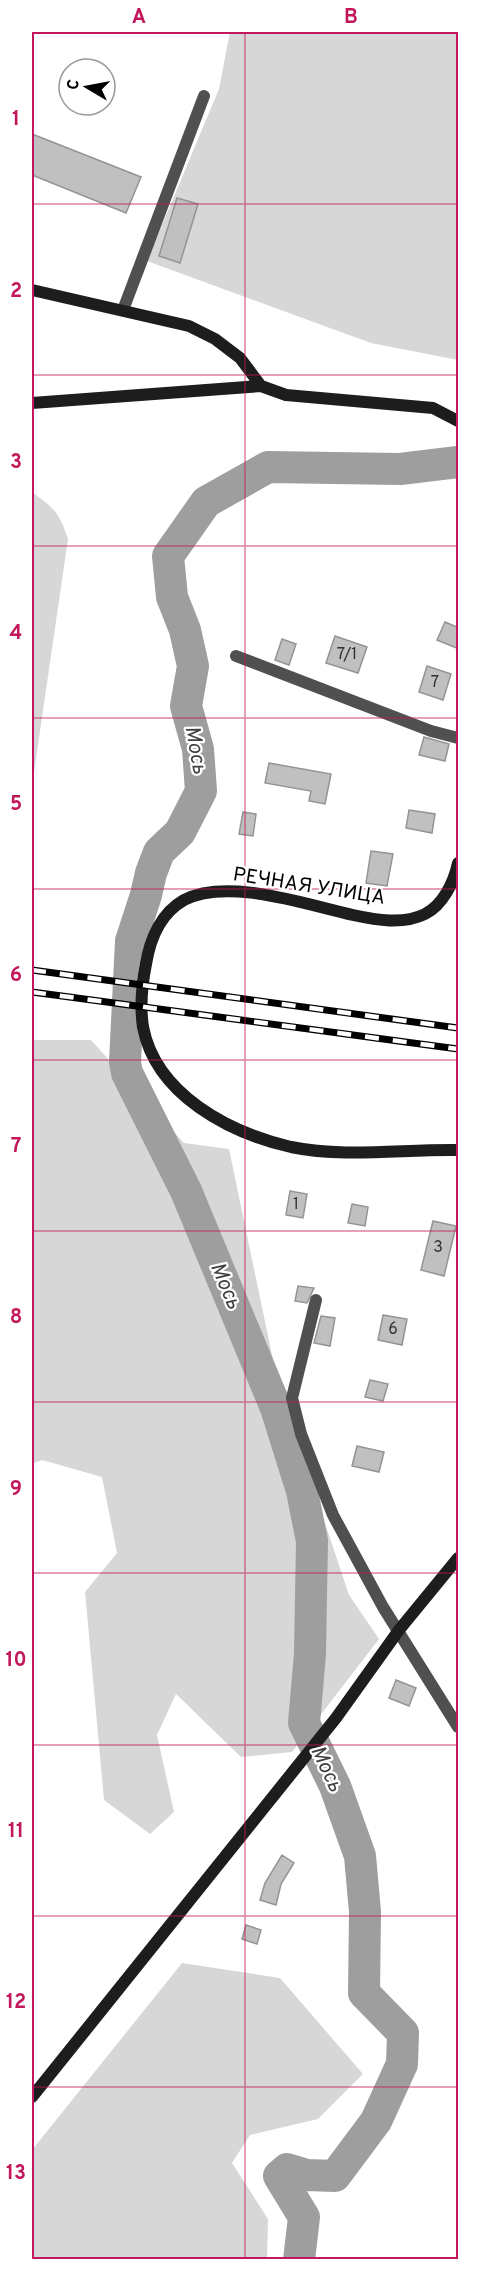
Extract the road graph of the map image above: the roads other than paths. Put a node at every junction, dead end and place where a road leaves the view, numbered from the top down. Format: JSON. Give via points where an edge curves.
{"nodes":[{"id":1,"x":204,"y":96,"type":"dead end"},
{"id":2,"x":32,"y":290,"type":"edge"},
{"id":3,"x":123,"y":310,"type":"junction"},
{"id":4,"x":261,"y":386,"type":"junction"},
{"id":5,"x":32,"y":403,"type":"edge"},
{"id":6,"x":459,"y":420,"type":"edge"},
{"id":7,"x":236,"y":656,"type":"dead end"},
{"id":8,"x":459,"y":738,"type":"edge"},
{"id":9,"x":459,"y":862,"type":"edge"},
{"id":10,"x":459,"y":1150,"type":"edge"},
{"id":11,"x":316,"y":1300,"type":"dead end"},
{"id":12,"x":459,"y":1558,"type":"edge"},
{"id":13,"x":399,"y":1630,"type":"junction"},
{"id":14,"x":459,"y":1727,"type":"edge"},
{"id":15,"x":32,"y":2097,"type":"edge"}],
"edges":[{"from":1,"to":3,"type":"street"},
{"from":2,"to":3,"type":"street"},
{"from":3,"to":4,"type":"street","via":[[189,326],[215,339],[240,358]]},
{"from":4,"to":5,"type":"street"},
{"from":4,"to":6,"type":"street","via":[[286,395],[434,408]]},
{"from":7,"to":8,"type":"street","via":[[431,732]]},
{"from":9,"to":10,"type":"street","name":"РЕЧНАЯ УЛИЦА","via":[[452,883],[434,909],[411,919],[382,920],[230,891],[183,901],[163,920],[149,947],[142,994],[143,1027],[156,1061],[182,1093],[220,1121],[281,1144],[314,1150]]},
{"from":11,"to":13,"type":"street","via":[[292,1398],[294,1407],[333,1515]]},
{"from":12,"to":13,"type":"street"},
{"from":13,"to":14,"type":"street"},
{"from":13,"to":15,"type":"street","via":[[336,1718]]}]}
